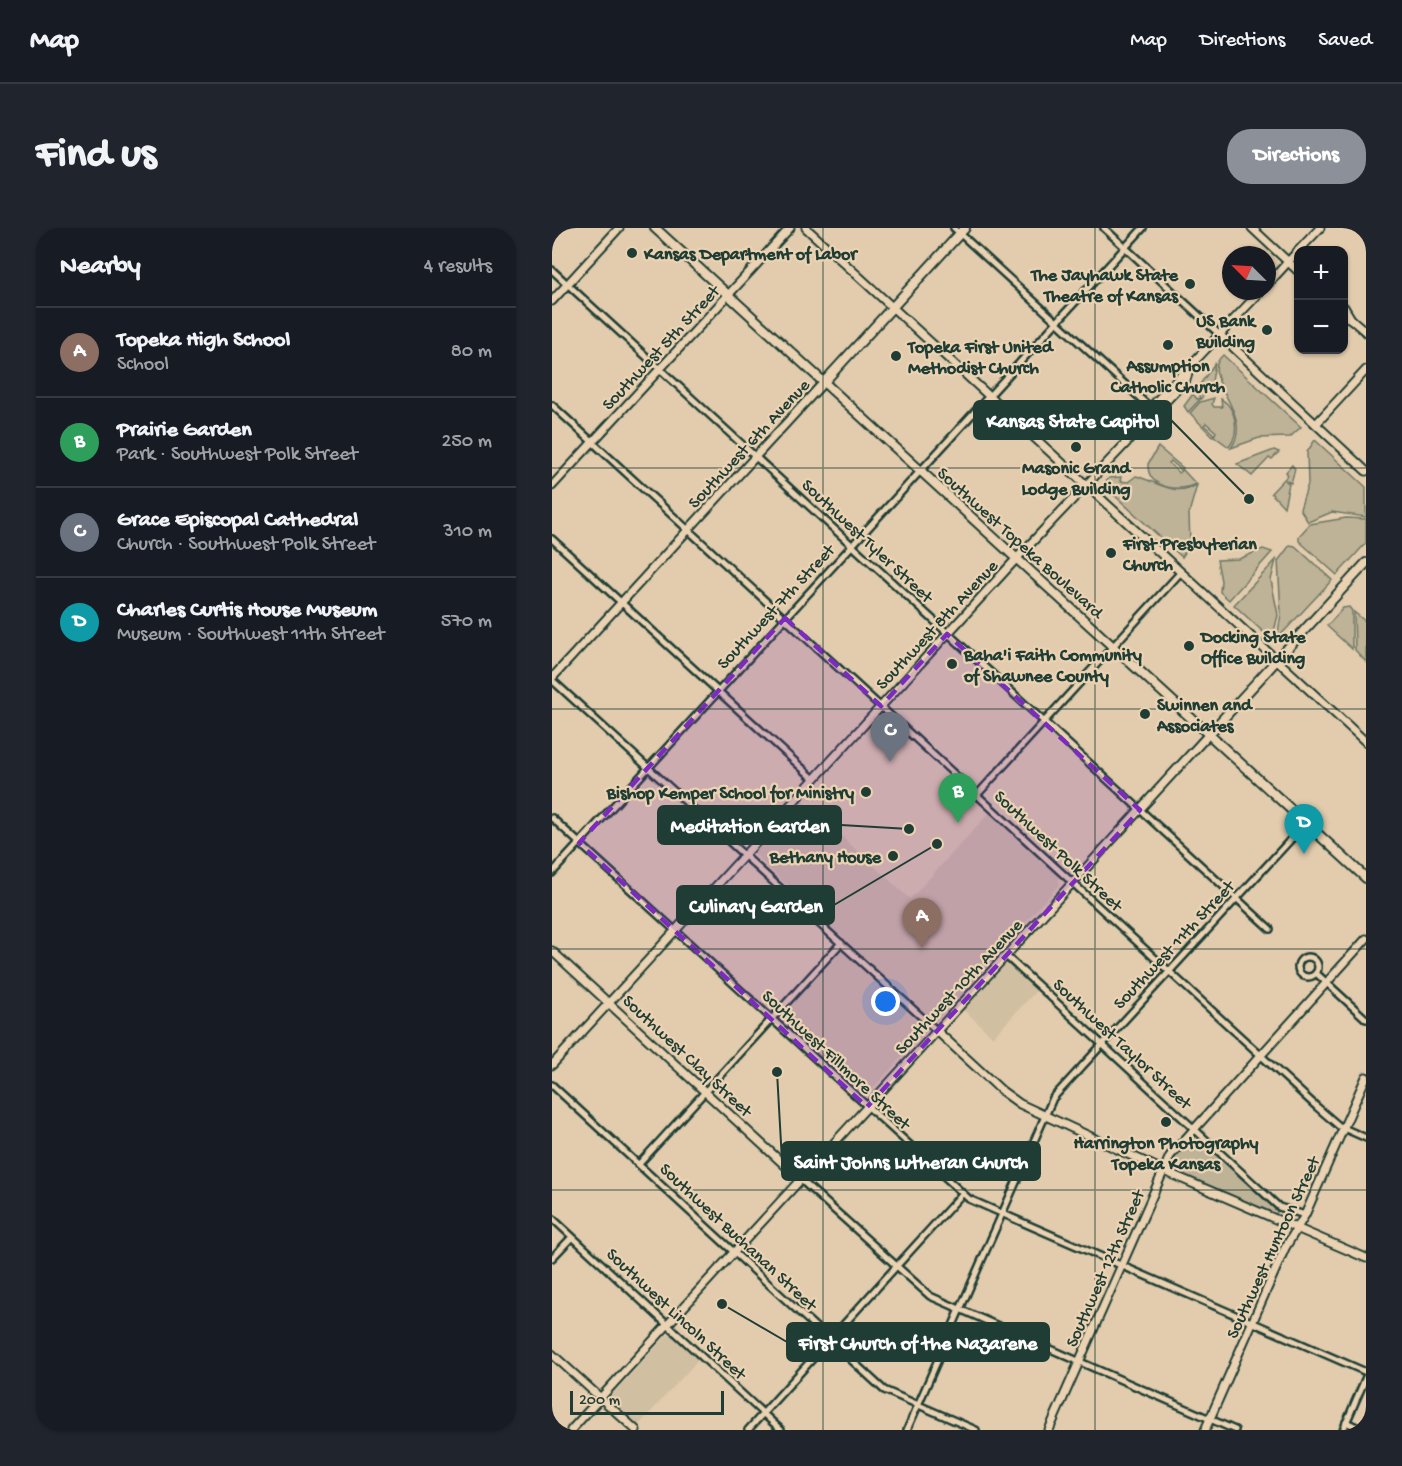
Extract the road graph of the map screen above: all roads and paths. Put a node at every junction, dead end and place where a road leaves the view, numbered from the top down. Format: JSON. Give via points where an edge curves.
{"nodes":[{"id":1,"x":620,"y":228,"type":"edge"},
{"id":2,"x":656,"y":228,"type":"edge"},
{"id":3,"x":790,"y":228,"type":"edge"},
{"id":4,"x":806,"y":228,"type":"edge"},
{"id":5,"x":1104,"y":228,"type":"edge"},
{"id":6,"x":1143,"y":228,"type":"edge"},
{"id":7,"x":1252,"y":228,"type":"edge"},
{"id":8,"x":1320,"y":228,"type":"edge"},
{"id":9,"x":960,"y":230,"type":"edge"},
{"id":10,"x":1304,"y":246,"type":"edge"},
{"id":11,"x":1125,"y":248,"type":"junction"},
{"id":12,"x":1294,"y":256,"type":"edge"},
{"id":13,"x":1289,"y":262,"type":"junction"},
{"id":14,"x":1294,"y":266,"type":"edge"},
{"id":15,"x":552,"y":270,"type":"edge"},
{"id":16,"x":1276,"y":276,"type":"edge"},
{"id":17,"x":567,"y":284,"type":"junction"},
{"id":18,"x":728,"y":295,"type":"junction"},
{"id":19,"x":1253,"y":300,"type":"edge"},
{"id":20,"x":552,"y":301,"type":"edge"},
{"id":21,"x":892,"y":308,"type":"junction"},
{"id":22,"x":1348,"y":318,"type":"edge"},
{"id":23,"x":1057,"y":322,"type":"junction"},
{"id":24,"x":1366,"y":332,"type":"edge"},
{"id":25,"x":1220,"y":335,"type":"junction"},
{"id":26,"x":660,"y":369,"type":"junction"},
{"id":27,"x":1366,"y":370,"type":"edge"},
{"id":28,"x":824,"y":382,"type":"junction"},
{"id":29,"x":989,"y":396,"type":"junction"},
{"id":30,"x":552,"y":405,"type":"edge"},
{"id":31,"x":1153,"y":410,"type":"junction"},
{"id":32,"x":1316,"y":424,"type":"junction"},
{"id":33,"x":592,"y":442,"type":"junction"},
{"id":34,"x":755,"y":457,"type":"junction"},
{"id":35,"x":921,"y":470,"type":"junction"},
{"id":36,"x":1366,"y":471,"type":"edge"},
{"id":37,"x":1086,"y":484,"type":"junction"},
{"id":38,"x":552,"y":486,"type":"edge"},
{"id":39,"x":688,"y":530,"type":"junction"},
{"id":40,"x":552,"y":539,"type":"edge"},
{"id":41,"x":852,"y":545,"type":"junction"},
{"id":42,"x":1017,"y":558,"type":"junction"},
{"id":43,"x":1366,"y":563,"type":"edge"},
{"id":44,"x":1181,"y":572,"type":"junction"},
{"id":45,"x":622,"y":602,"type":"junction"},
{"id":46,"x":785,"y":618,"type":"junction"},
{"id":47,"x":948,"y":634,"type":"junction"},
{"id":48,"x":1113,"y":646,"type":"junction"},
{"id":49,"x":1277,"y":660,"type":"junction"},
{"id":50,"x":552,"y":679,"type":"edge"},
{"id":51,"x":718,"y":691,"type":"junction"},
{"id":52,"x":881,"y":706,"type":"junction"},
{"id":53,"x":1044,"y":723,"type":"junction"},
{"id":54,"x":1209,"y":734,"type":"junction"},
{"id":55,"x":1366,"y":742,"type":"edge"},
{"id":56,"x":649,"y":767,"type":"junction"},
{"id":57,"x":814,"y":779,"type":"junction"},
{"id":58,"x":977,"y":795,"type":"junction"},
{"id":59,"x":1140,"y":810,"type":"junction"},
{"id":60,"x":552,"y":818,"type":"edge"},
{"id":61,"x":1306,"y":823,"type":"junction"},
{"id":62,"x":579,"y":843,"type":"junction"},
{"id":63,"x":745,"y":855,"type":"junction"},
{"id":64,"x":552,"y":873,"type":"edge"},
{"id":65,"x":1366,"y":878,"type":"edge"},
{"id":66,"x":1073,"y":883,"type":"junction"},
{"id":67,"x":1236,"y":898,"type":"junction"},
{"id":68,"x":1270,"y":929,"type":"dead end"},
{"id":69,"x":675,"y":930,"type":"junction"},
{"id":70,"x":1366,"y":939,"type":"edge"},
{"id":71,"x":841,"y":943,"type":"junction"},
{"id":72,"x":552,"y":951,"type":"edge"},
{"id":73,"x":1006,"y":956,"type":"junction"},
{"id":74,"x":1168,"y":971,"type":"junction"},
{"id":75,"x":1316,"y":973,"type":"dead end"},
{"id":76,"x":1327,"y":983,"type":"junction"},
{"id":77,"x":609,"y":1003,"type":"junction"},
{"id":78,"x":772,"y":1018,"type":"junction"},
{"id":79,"x":1366,"y":1019,"type":"edge"},
{"id":80,"x":937,"y":1031,"type":"junction"},
{"id":81,"x":1102,"y":1045,"type":"junction"},
{"id":82,"x":1260,"y":1056,"type":"junction"},
{"id":83,"x":552,"y":1065,"type":"edge"},
{"id":84,"x":1366,"y":1077,"type":"edge"},
{"id":85,"x":552,"y":1085,"type":"edge"},
{"id":86,"x":705,"y":1092,"type":"junction"},
{"id":87,"x":867,"y":1107,"type":"junction"},
{"id":88,"x":1045,"y":1116,"type":"junction"},
{"id":89,"x":1343,"y":1128,"type":"junction"},
{"id":90,"x":1194,"y":1129,"type":"junction"},
{"id":91,"x":1366,"y":1138,"type":"edge"},
{"id":92,"x":639,"y":1164,"type":"junction"},
{"id":93,"x":1164,"y":1169,"type":"junction"},
{"id":94,"x":801,"y":1180,"type":"junction"},
{"id":95,"x":962,"y":1194,"type":"junction"},
{"id":96,"x":1002,"y":1213,"type":"junction"},
{"id":97,"x":1305,"y":1215,"type":"junction"},
{"id":98,"x":552,"y":1218,"type":"edge"},
{"id":99,"x":1297,"y":1229,"type":"junction"},
{"id":100,"x":572,"y":1237,"type":"junction"},
{"id":101,"x":734,"y":1252,"type":"junction"},
{"id":102,"x":552,"y":1258,"type":"edge"},
{"id":103,"x":1366,"y":1258,"type":"edge"},
{"id":104,"x":1121,"y":1266,"type":"junction"},
{"id":105,"x":896,"y":1267,"type":"junction"},
{"id":106,"x":960,"y":1309,"type":"junction"},
{"id":107,"x":1252,"y":1323,"type":"junction"},
{"id":108,"x":668,"y":1325,"type":"junction"},
{"id":109,"x":830,"y":1340,"type":"junction"},
{"id":110,"x":552,"y":1354,"type":"edge"},
{"id":111,"x":1079,"y":1361,"type":"junction"},
{"id":112,"x":1366,"y":1372,"type":"edge"},
{"id":113,"x":1366,"y":1377,"type":"edge"},
{"id":114,"x":601,"y":1398,"type":"junction"},
{"id":115,"x":918,"y":1405,"type":"junction"},
{"id":116,"x":763,"y":1413,"type":"junction"},
{"id":117,"x":1210,"y":1419,"type":"junction"},
{"id":118,"x":1346,"y":1422,"type":"junction"},
{"id":119,"x":572,"y":1430,"type":"edge"},
{"id":120,"x":636,"y":1430,"type":"edge"},
{"id":121,"x":748,"y":1430,"type":"edge"},
{"id":122,"x":781,"y":1430,"type":"edge"},
{"id":123,"x":907,"y":1430,"type":"edge"},
{"id":124,"x":976,"y":1430,"type":"edge"},
{"id":125,"x":1049,"y":1430,"type":"edge"},
{"id":126,"x":1205,"y":1430,"type":"edge"},
{"id":127,"x":1235,"y":1430,"type":"edge"},
{"id":128,"x":1342,"y":1430,"type":"edge"},
{"id":129,"x":1363,"y":1430,"type":"edge"}],
"edges":[{"from":1,"to":17,"type":"main road"},
{"from":2,"to":18,"type":"main road","name":"Southwest Topeka Boulevard"},
{"from":3,"to":18,"type":"main road","name":"Southwest 5th Street"},
{"from":4,"to":21,"type":"main road"},
{"from":5,"to":11,"type":"street"},
{"from":6,"to":11,"type":"street","name":"Southwest 7th Street"},
{"from":7,"to":13,"type":"main road"},
{"from":8,"to":10,"type":"main road"},
{"from":9,"to":21,"type":"main road","name":"Southwest 6th Avenue"},
{"from":9,"to":23,"type":"street"},
{"from":11,"to":23,"type":"street","name":"Southwest 7th Street"},
{"from":11,"to":25,"type":"street"},
{"from":12,"to":13,"type":"main road"},
{"from":13,"to":14,"type":"main road"},
{"from":13,"to":16,"type":"main road"},
{"from":15,"to":17,"type":"street","name":"Southwest Tyler Street"},
{"from":17,"to":20,"type":"main road"},
{"from":17,"to":26,"type":"street","name":"Southwest Tyler Street"},
{"from":18,"to":26,"type":"main road","name":"Southwest 5th Street"},
{"from":18,"to":28,"type":"main road","name":"Southwest Topeka Boulevard"},
{"from":19,"to":25,"type":"main road","name":"Southwest 8th Avenue"},
{"from":21,"to":28,"type":"main road","name":"Southwest 6th Avenue"},
{"from":21,"to":29,"type":"main road"},
{"from":22,"to":24,"type":"main road"},
{"from":23,"to":29,"type":"street","name":"Southwest 7th Street"},
{"from":23,"to":31,"type":"street"},
{"from":25,"to":31,"type":"main road","name":"Southwest 8th Avenue","via":[[1190,367],[1186,380]]},
{"from":25,"to":32,"type":"main road"},
{"from":26,"to":33,"type":"main road","name":"Southwest 5th Street"},
{"from":26,"to":34,"type":"street","name":"Southwest Tyler Street"},
{"from":27,"to":32,"type":"main road"},
{"from":28,"to":34,"type":"main road","name":"Southwest 6th Avenue"},
{"from":28,"to":35,"type":"main road","name":"Southwest Topeka Boulevard"},
{"from":29,"to":35,"type":"street","name":"Southwest 7th Street"},
{"from":29,"to":37,"type":"main road"},
{"from":30,"to":33,"type":"street","name":"Southwest Polk Street"},
{"from":31,"to":37,"type":"main road","name":"Southwest 8th Avenue","via":[[1131,429],[1124,444]]},
{"from":32,"to":36,"type":"main road"},
{"from":33,"to":38,"type":"main road","name":"Southwest 5th Street"},
{"from":33,"to":39,"type":"street","name":"Southwest Polk Street"},
{"from":34,"to":39,"type":"main road","name":"Southwest 6th Avenue"},
{"from":34,"to":41,"type":"street","name":"Southwest Tyler Street"},
{"from":35,"to":41,"type":"street","name":"Southwest 7th Street"},
{"from":35,"to":42,"type":"main road","name":"Southwest Topeka Boulevard"},
{"from":37,"to":42,"type":"main road","name":"Southwest 8th Avenue"},
{"from":37,"to":44,"type":"main road"},
{"from":39,"to":45,"type":"main road","name":"Southwest 6th Avenue"},
{"from":39,"to":46,"type":"street","name":"Southwest Polk Street"},
{"from":40,"to":45,"type":"street"},
{"from":41,"to":46,"type":"street","name":"Southwest 7th Street"},
{"from":41,"to":47,"type":"street","name":"Southwest Tyler Street"},
{"from":42,"to":47,"type":"main road","name":"Southwest 8th Avenue"},
{"from":42,"to":48,"type":"main road","name":"Southwest Topeka Boulevard"},
{"from":43,"to":49,"type":"main road","name":"Southwest 10th Avenue"},
{"from":44,"to":48,"type":"street"},
{"from":44,"to":49,"type":"main road"},
{"from":45,"to":50,"type":"main road","name":"Southwest 6th Avenue"},
{"from":45,"to":51,"type":"street"},
{"from":46,"to":51,"type":"street","name":"Southwest 7th Street"},
{"from":46,"to":52,"type":"street","name":"Southwest Polk Street"},
{"from":47,"to":52,"type":"main road","name":"Southwest 8th Avenue"},
{"from":47,"to":53,"type":"street","name":"Southwest Tyler Street"},
{"from":48,"to":53,"type":"street"},
{"from":48,"to":54,"type":"main road","name":"Southwest Topeka Boulevard"},
{"from":49,"to":54,"type":"main road","name":"Southwest 10th Avenue"},
{"from":49,"to":55,"type":"main road"},
{"from":50,"to":56,"type":"street"},
{"from":51,"to":56,"type":"street","name":"Southwest 7th Street"},
{"from":51,"to":57,"type":"street"},
{"from":52,"to":57,"type":"main road","name":"Southwest 8th Avenue"},
{"from":52,"to":58,"type":"street","name":"Southwest Polk Street"},
{"from":53,"to":58,"type":"street"},
{"from":53,"to":59,"type":"street","name":"Southwest Tyler Street"},
{"from":54,"to":59,"type":"main road","name":"Southwest 10th Avenue"},
{"from":54,"to":61,"type":"main road","name":"Southwest Topeka Boulevard"},
{"from":56,"to":62,"type":"street","name":"Southwest 7th Street"},
{"from":56,"to":63,"type":"street"},
{"from":57,"to":63,"type":"main road","name":"Southwest 8th Avenue"},
{"from":58,"to":66,"type":"street","name":"Southwest Polk Street"},
{"from":59,"to":66,"type":"main road","name":"Southwest 10th Avenue"},
{"from":59,"to":67,"type":"street","name":"Southwest Tyler Street"},
{"from":60,"to":62,"type":"street","name":"Southwest Fillmore Street"},
{"from":61,"to":65,"type":"main road","name":"Southwest Topeka Boulevard"},
{"from":61,"to":67,"type":"street","name":"Southwest 11th Street"},
{"from":62,"to":64,"type":"street","name":"Southwest 7th Street"},
{"from":62,"to":69,"type":"street","name":"Southwest Fillmore Street"},
{"from":63,"to":69,"type":"main road","name":"Southwest 8th Avenue"},
{"from":63,"to":71,"type":"street"},
{"from":66,"to":73,"type":"main road","name":"Southwest 10th Avenue"},
{"from":66,"to":74,"type":"street","name":"Southwest Polk Street"},
{"from":67,"to":68,"type":"street","name":"Southwest Tyler Street"},
{"from":67,"to":74,"type":"street","name":"Southwest 11th Street"},
{"from":69,"to":77,"type":"main road","name":"Southwest 8th Avenue"},
{"from":69,"to":78,"type":"street","name":"Southwest Fillmore Street"},
{"from":70,"to":76,"type":"main road","name":"Southwest 12th Street"},
{"from":71,"to":78,"type":"street"},
{"from":71,"to":80,"type":"street"},
{"from":72,"to":77,"type":"main road","name":"Southwest Clay Street"},
{"from":73,"to":80,"type":"main road","name":"Southwest 10th Avenue"},
{"from":73,"to":81,"type":"street","name":"Southwest Taylor Street"},
{"from":74,"to":81,"type":"street","name":"Southwest 11th Street"},
{"from":74,"to":82,"type":"street","name":"Southwest Polk Street"},
{"from":75,"to":76,"type":"street"},
{"from":76,"to":79,"type":"street"},
{"from":76,"to":82,"type":"main road","name":"Southwest 12th Street"},
{"from":77,"to":83,"type":"main road","name":"Southwest 8th Avenue"},
{"from":77,"to":86,"type":"main road","name":"Southwest Clay Street"},
{"from":78,"to":86,"type":"street"},
{"from":78,"to":87,"type":"street","name":"Southwest Fillmore Street"},
{"from":80,"to":87,"type":"main road","name":"Southwest 10th Avenue"},
{"from":80,"to":88,"type":"main road","via":[[1008,1096]]},
{"from":81,"to":88,"type":"street","name":"Southwest 11th Street","via":[[1056,1094]]},
{"from":81,"to":90,"type":"street","name":"Southwest Taylor Street"},
{"from":82,"to":89,"type":"street","name":"Southwest Polk Street"},
{"from":82,"to":90,"type":"main road","name":"Southwest 12th Street"},
{"from":84,"to":89,"type":"main road","name":"Southwest Huntoon Street"},
{"from":85,"to":92,"type":"street","name":"Southwest Buchanan Street"},
{"from":86,"to":92,"type":"street"},
{"from":86,"to":94,"type":"main road","name":"Southwest Clay Street"},
{"from":87,"to":94,"type":"main road","name":"Southwest 10th Avenue"},
{"from":87,"to":95,"type":"street","name":"Southwest Fillmore Street"},
{"from":88,"to":93,"type":"main road"},
{"from":88,"to":96,"type":"street","name":"Southwest 11th Street"},
{"from":89,"to":91,"type":"street","name":"Southwest Polk Street"},
{"from":89,"to":97,"type":"main road","name":"Southwest Huntoon Street"},
{"from":90,"to":93,"type":"main road","name":"Southwest 12th Street","via":[[1170,1155]]},
{"from":90,"to":97,"type":"street","name":"Southwest Taylor Street","via":[[1279,1207]]},
{"from":92,"to":101,"type":"street","name":"Southwest Buchanan Street"},
{"from":93,"to":99,"type":"main road"},
{"from":93,"to":104,"type":"main road","name":"Southwest 12th Street"},
{"from":94,"to":101,"type":"main road","name":"Southwest 10th Avenue"},
{"from":94,"to":105,"type":"street","name":"Southwest Clay Street"},
{"from":95,"to":96,"type":"street","name":"Southwest Fillmore Street"},
{"from":95,"to":105,"type":"street"},
{"from":96,"to":104,"type":"street","name":"Southwest Fillmore Street"},
{"from":96,"to":106,"type":"street","name":"Southwest 11th Street"},
{"from":97,"to":99,"type":"main road","name":"Southwest Huntoon Street"},
{"from":98,"to":100,"type":"street","name":"Southwest Lincoln Street"},
{"from":99,"to":103,"type":"main road"},
{"from":99,"to":107,"type":"main road","name":"Southwest Huntoon Street"},
{"from":100,"to":102,"type":"street"},
{"from":100,"to":108,"type":"street","name":"Southwest Lincoln Street"},
{"from":101,"to":108,"type":"main road","name":"Southwest 10th Avenue"},
{"from":101,"to":109,"type":"street","name":"Southwest Buchanan Street"},
{"from":104,"to":107,"type":"street","name":"Southwest Fillmore Street"},
{"from":104,"to":111,"type":"main road","name":"Southwest 12th Street"},
{"from":105,"to":106,"type":"street","name":"Southwest Clay Street","via":[[926,1294]]},
{"from":105,"to":109,"type":"street"},
{"from":106,"to":111,"type":"street","name":"Southwest Clay Street"},
{"from":106,"to":115,"type":"street","name":"Southwest 11th Street"},
{"from":107,"to":112,"type":"street","name":"Southwest Fillmore Street"},
{"from":107,"to":117,"type":"main road","name":"Southwest Huntoon Street"},
{"from":108,"to":114,"type":"main road","name":"Southwest 10th Avenue"},
{"from":108,"to":116,"type":"street","name":"Southwest Lincoln Street"},
{"from":109,"to":115,"type":"street","name":"Southwest Buchanan Street","via":[[884,1390]]},
{"from":109,"to":116,"type":"street"},
{"from":110,"to":114,"type":"main road"},
{"from":111,"to":117,"type":"street","name":"Southwest Clay Street"},
{"from":111,"to":125,"type":"main road","name":"Southwest 12th Street"},
{"from":113,"to":118,"type":"street"},
{"from":114,"to":119,"type":"main road","name":"Southwest 10th Avenue"},
{"from":114,"to":120,"type":"main road"},
{"from":115,"to":123,"type":"street","name":"Southwest 11th Street"},
{"from":115,"to":124,"type":"street","name":"Southwest Buchanan Street"},
{"from":116,"to":121,"type":"street"},
{"from":116,"to":122,"type":"street","name":"Southwest Lincoln Street"},
{"from":117,"to":126,"type":"main road","name":"Southwest Huntoon Street"},
{"from":117,"to":127,"type":"street","name":"Southwest Clay Street"},
{"from":118,"to":128,"type":"street"},
{"from":118,"to":129,"type":"street"}]}
